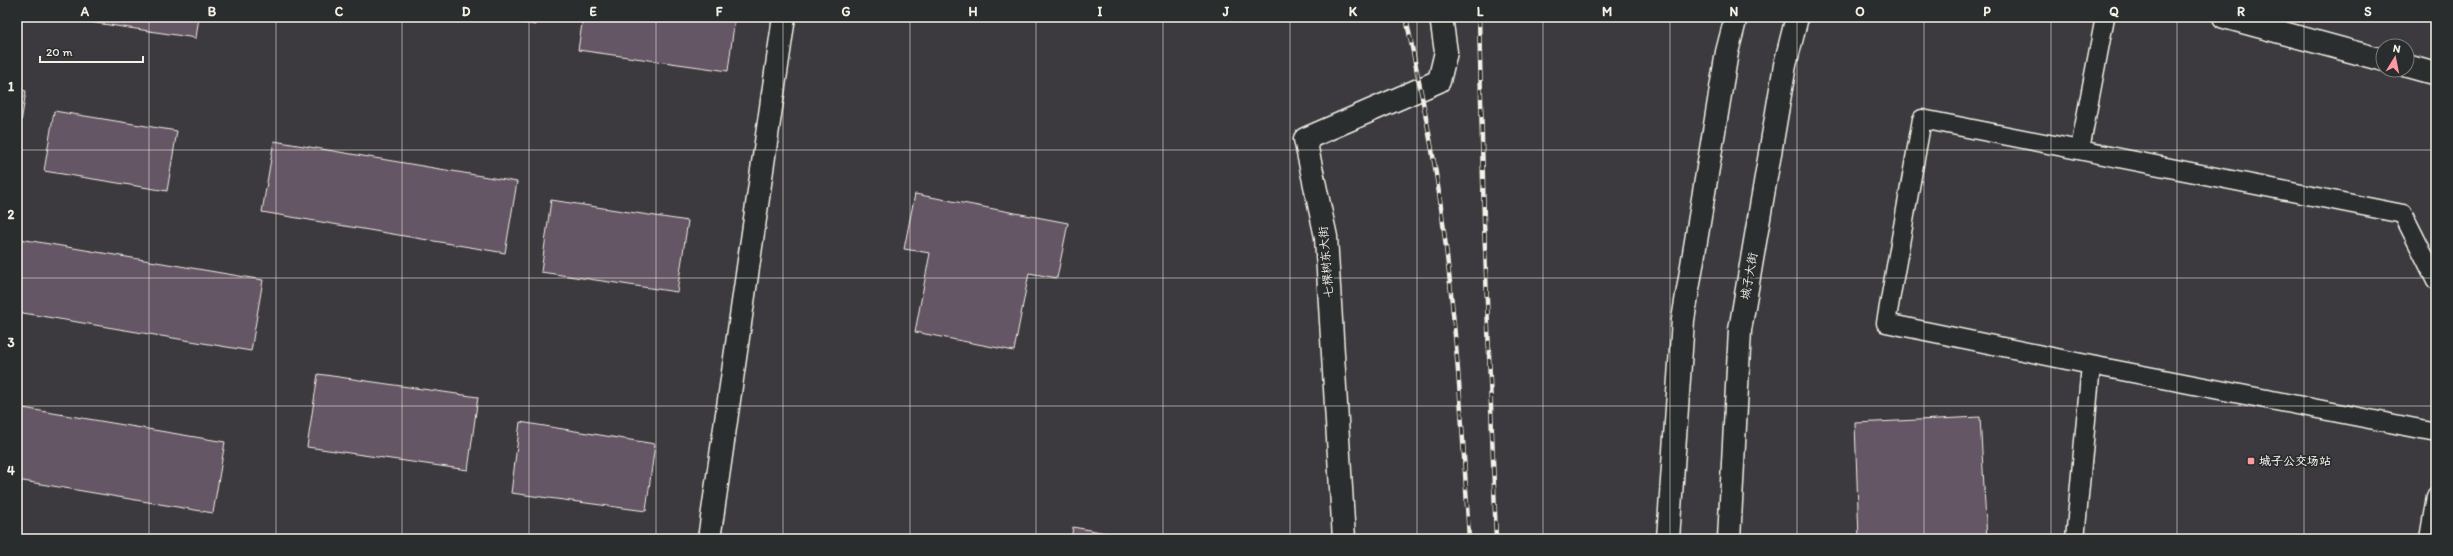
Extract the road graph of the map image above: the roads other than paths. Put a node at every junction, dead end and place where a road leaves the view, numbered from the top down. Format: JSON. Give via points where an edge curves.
{"nodes":[{"id":1,"x":784,"y":17,"type":"edge"},
{"id":2,"x":1441,"y":17,"type":"edge"},
{"id":3,"x":1736,"y":17,"type":"edge"},
{"id":4,"x":1797,"y":17,"type":"edge"},
{"id":5,"x":2105,"y":17,"type":"edge"},
{"id":6,"x":2224,"y":17,"type":"edge"},
{"id":7,"x":2375,"y":58,"type":"edge"},
{"id":8,"x":2415,"y":68,"type":"edge"},
{"id":9,"x":2436,"y":74,"type":"edge"},
{"id":10,"x":2080,"y":149,"type":"junction"},
{"id":11,"x":2436,"y":280,"type":"edge"},
{"id":12,"x":2091,"y":365,"type":"junction"},
{"id":13,"x":2436,"y":432,"type":"edge"},
{"id":14,"x":2436,"y":496,"type":"edge"},
{"id":15,"x":2078,"y":538,"type":"edge"},
{"id":16,"x":709,"y":539,"type":"edge"},
{"id":17,"x":1344,"y":539,"type":"edge"},
{"id":18,"x":1668,"y":539,"type":"edge"},
{"id":19,"x":1729,"y":539,"type":"edge"},
{"id":20,"x":2430,"y":539,"type":"edge"}],
"edges":[{"from":1,"to":16,"type":"street"},
{"from":2,"to":17,"type":"street","name":"七棵树东大街","via":[[1446,52],[1439,81],[1305,139],[1326,237]]},
{"from":3,"to":18,"type":"street","via":[[1727,52],[1683,320]]},
{"from":4,"to":19,"type":"street","name":"城子大街","via":[[1784,65],[1740,330]]},
{"from":5,"to":10,"type":"lane"},
{"from":6,"to":7,"type":"street"},
{"from":8,"to":9,"type":"street"},
{"from":10,"to":11,"type":"lane","via":[[2403,214]]},
{"from":10,"to":12,"type":"lane","via":[[1922,119],[1886,323]]},
{"from":12,"to":13,"type":"lane"},
{"from":12,"to":15,"type":"lane"},
{"from":14,"to":20,"type":"lane"}]}
